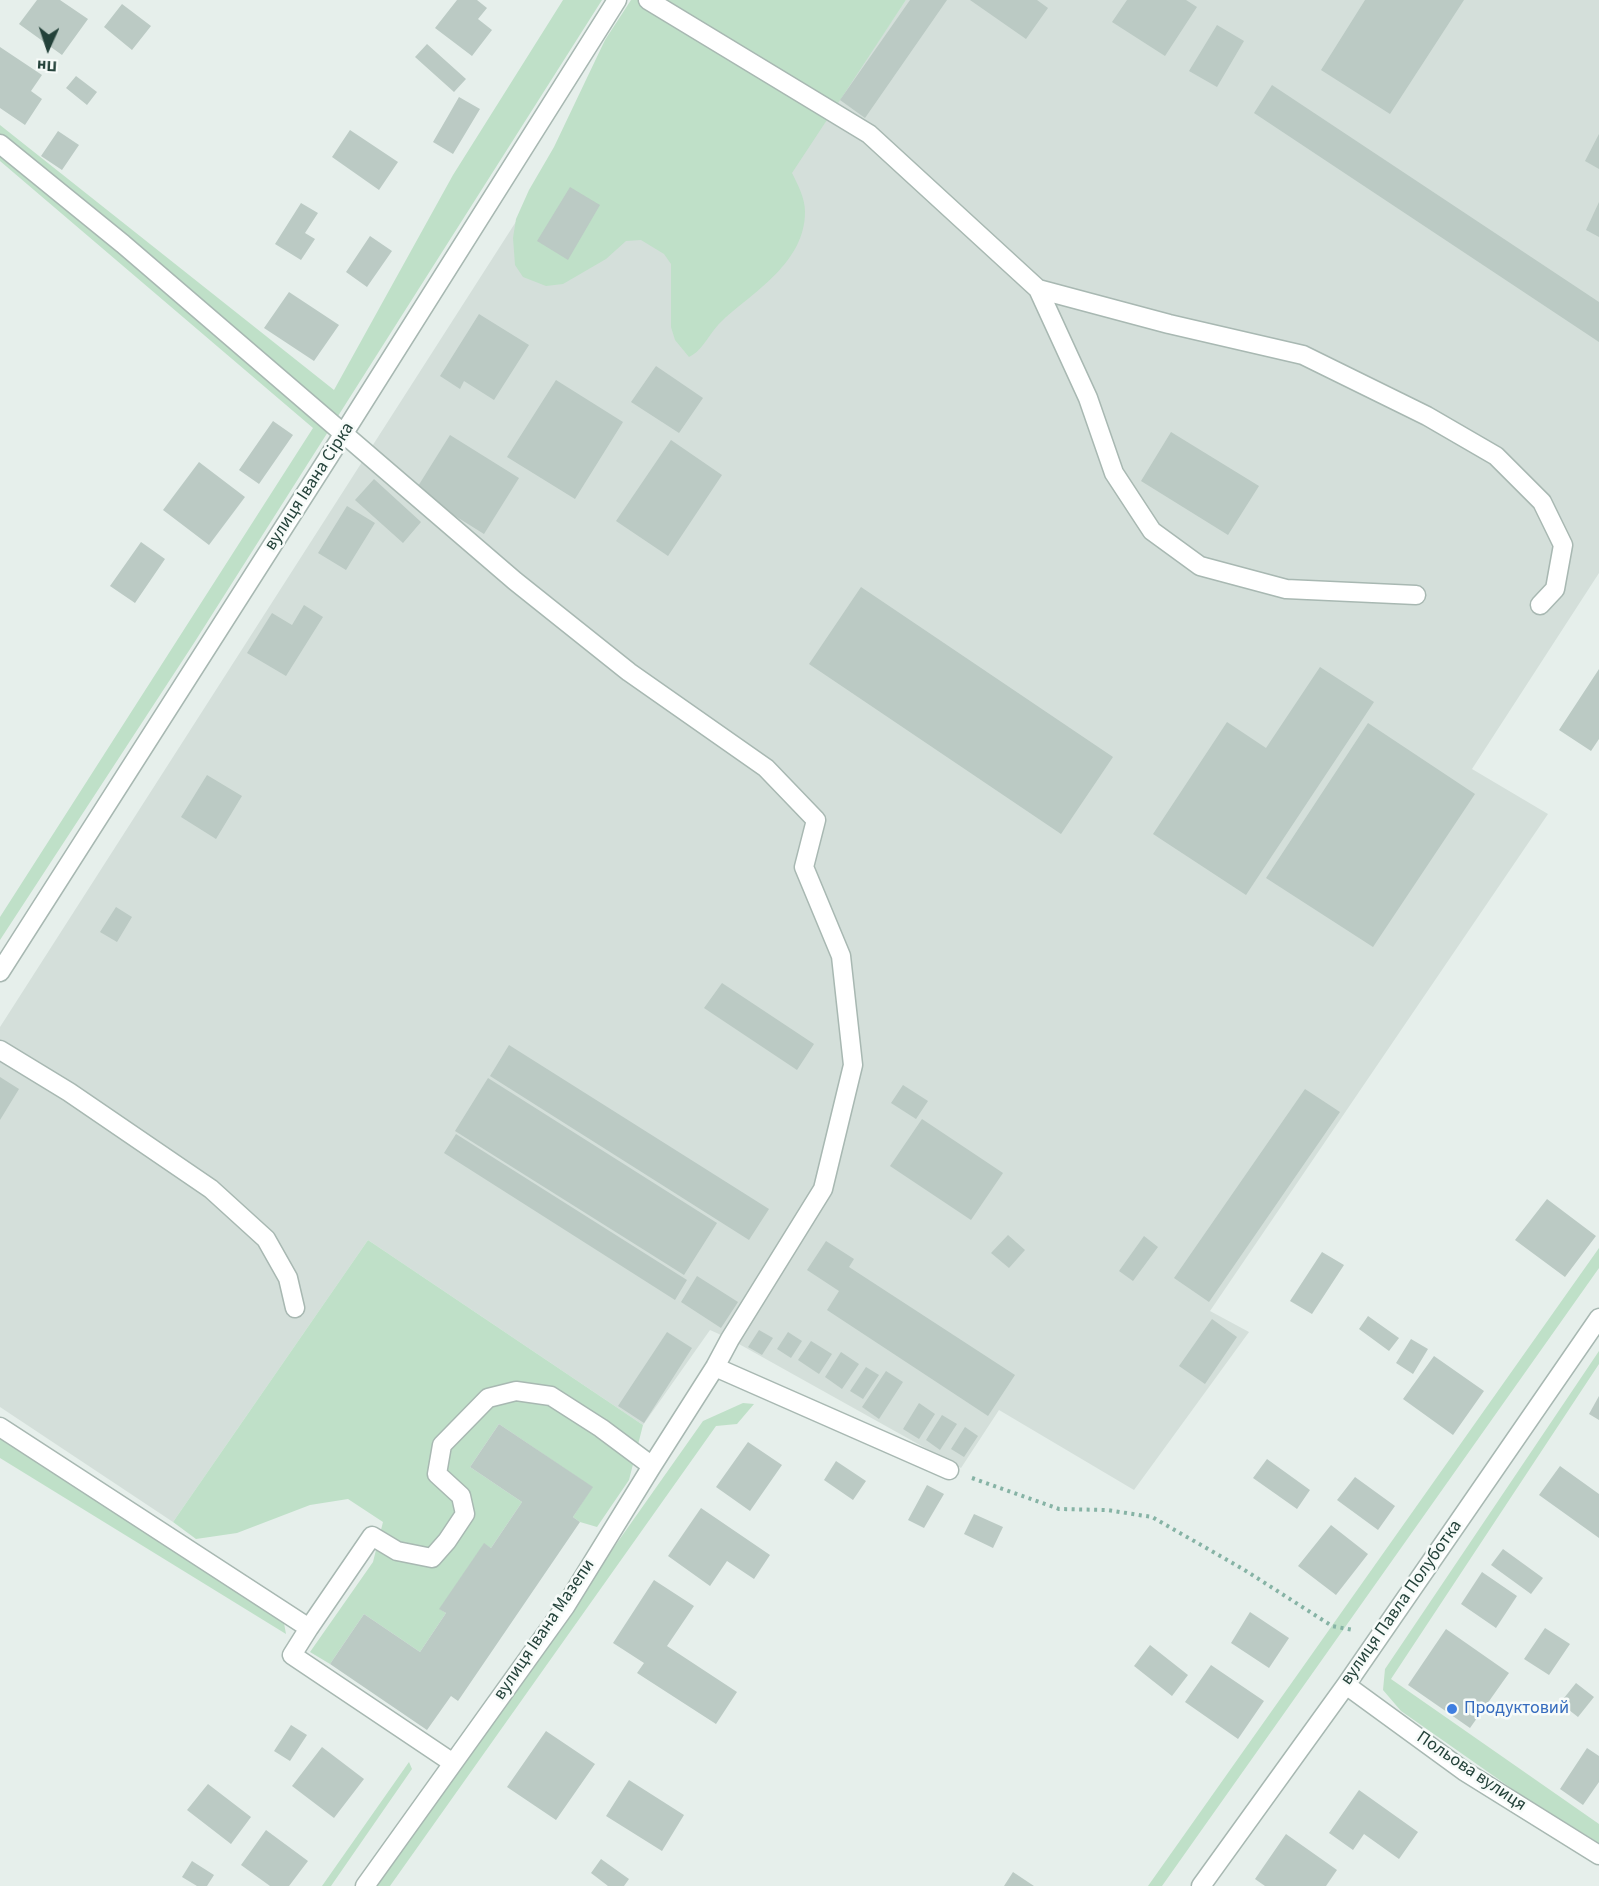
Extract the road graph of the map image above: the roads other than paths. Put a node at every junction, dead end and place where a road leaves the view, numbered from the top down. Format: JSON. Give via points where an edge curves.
{"nodes":[{"id":1,"x":617,"y":0,"type":"edge"},
{"id":2,"x":648,"y":0,"type":"edge"},
{"id":3,"x":0,"y":144,"type":"edge"},
{"id":4,"x":1038,"y":289,"type":"junction"},
{"id":5,"x":344,"y":433,"type":"junction"},
{"id":6,"x":1416,"y":595,"type":"dead end"},
{"id":7,"x":1540,"y":605,"type":"dead end"},
{"id":8,"x":0,"y":972,"type":"edge"},
{"id":9,"x":0,"y":1050,"type":"edge"},
{"id":10,"x":295,"y":1308,"type":"dead end"},
{"id":11,"x":1599,"y":1318,"type":"edge"},
{"id":12,"x":715,"y":1367,"type":"junction"},
{"id":13,"x":0,"y":1427,"type":"edge"},
{"id":14,"x":652,"y":1466,"type":"junction"},
{"id":15,"x":949,"y":1470,"type":"road end"},
{"id":16,"x":309,"y":1628,"type":"junction"},
{"id":17,"x":1346,"y":1685,"type":"junction"},
{"id":18,"x":453,"y":1763,"type":"junction"},
{"id":19,"x":1599,"y":1855,"type":"edge"},
{"id":20,"x":365,"y":1886,"type":"edge"},
{"id":21,"x":1201,"y":1886,"type":"edge"}],
"edges":[{"from":1,"to":5,"type":"street","name":"вулиця Івана Сірка"},
{"from":2,"to":4,"type":"street","via":[[868,134]]},
{"from":3,"to":5,"type":"street"},
{"from":4,"to":6,"type":"street","via":[[1088,398],[1114,473],[1152,531],[1200,566],[1286,589]]},
{"from":4,"to":7,"type":"street","via":[[1303,355],[1427,416],[1496,456],[1542,502],[1563,545],[1556,589]]},
{"from":5,"to":8,"type":"street","name":"вулиця Івана Сірка"},
{"from":5,"to":12,"type":"street","name":"вулиця Івана Мазепи","via":[[515,581],[620,665],[766,768],[816,820],[804,867],[841,956],[853,1065],[823,1189]]},
{"from":9,"to":10,"type":"street","via":[[211,1189],[266,1239],[288,1278]]},
{"from":11,"to":17,"type":"street","name":"вулиця Павла Полуботка"},
{"from":12,"to":14,"type":"street","name":"вулиця Івана Мазепи"},
{"from":12,"to":15,"type":"street"},
{"from":13,"to":16,"type":"street"},
{"from":14,"to":16,"type":"street","via":[[551,1396],[516,1391],[488,1398],[442,1445],[437,1474],[461,1496],[465,1514],[447,1541],[432,1558],[397,1551],[372,1536]]},
{"from":14,"to":18,"type":"street","name":"вулиця Івана Мазепи","via":[[565,1607]]},
{"from":16,"to":18,"type":"street","via":[[292,1655]]},
{"from":17,"to":19,"type":"street","name":"Польова вулиця","via":[[1464,1771]]},
{"from":17,"to":21,"type":"street","name":"вулиця Павла Полуботка"},
{"from":18,"to":20,"type":"street","name":"вулиця Івана Мазепи"}]}
